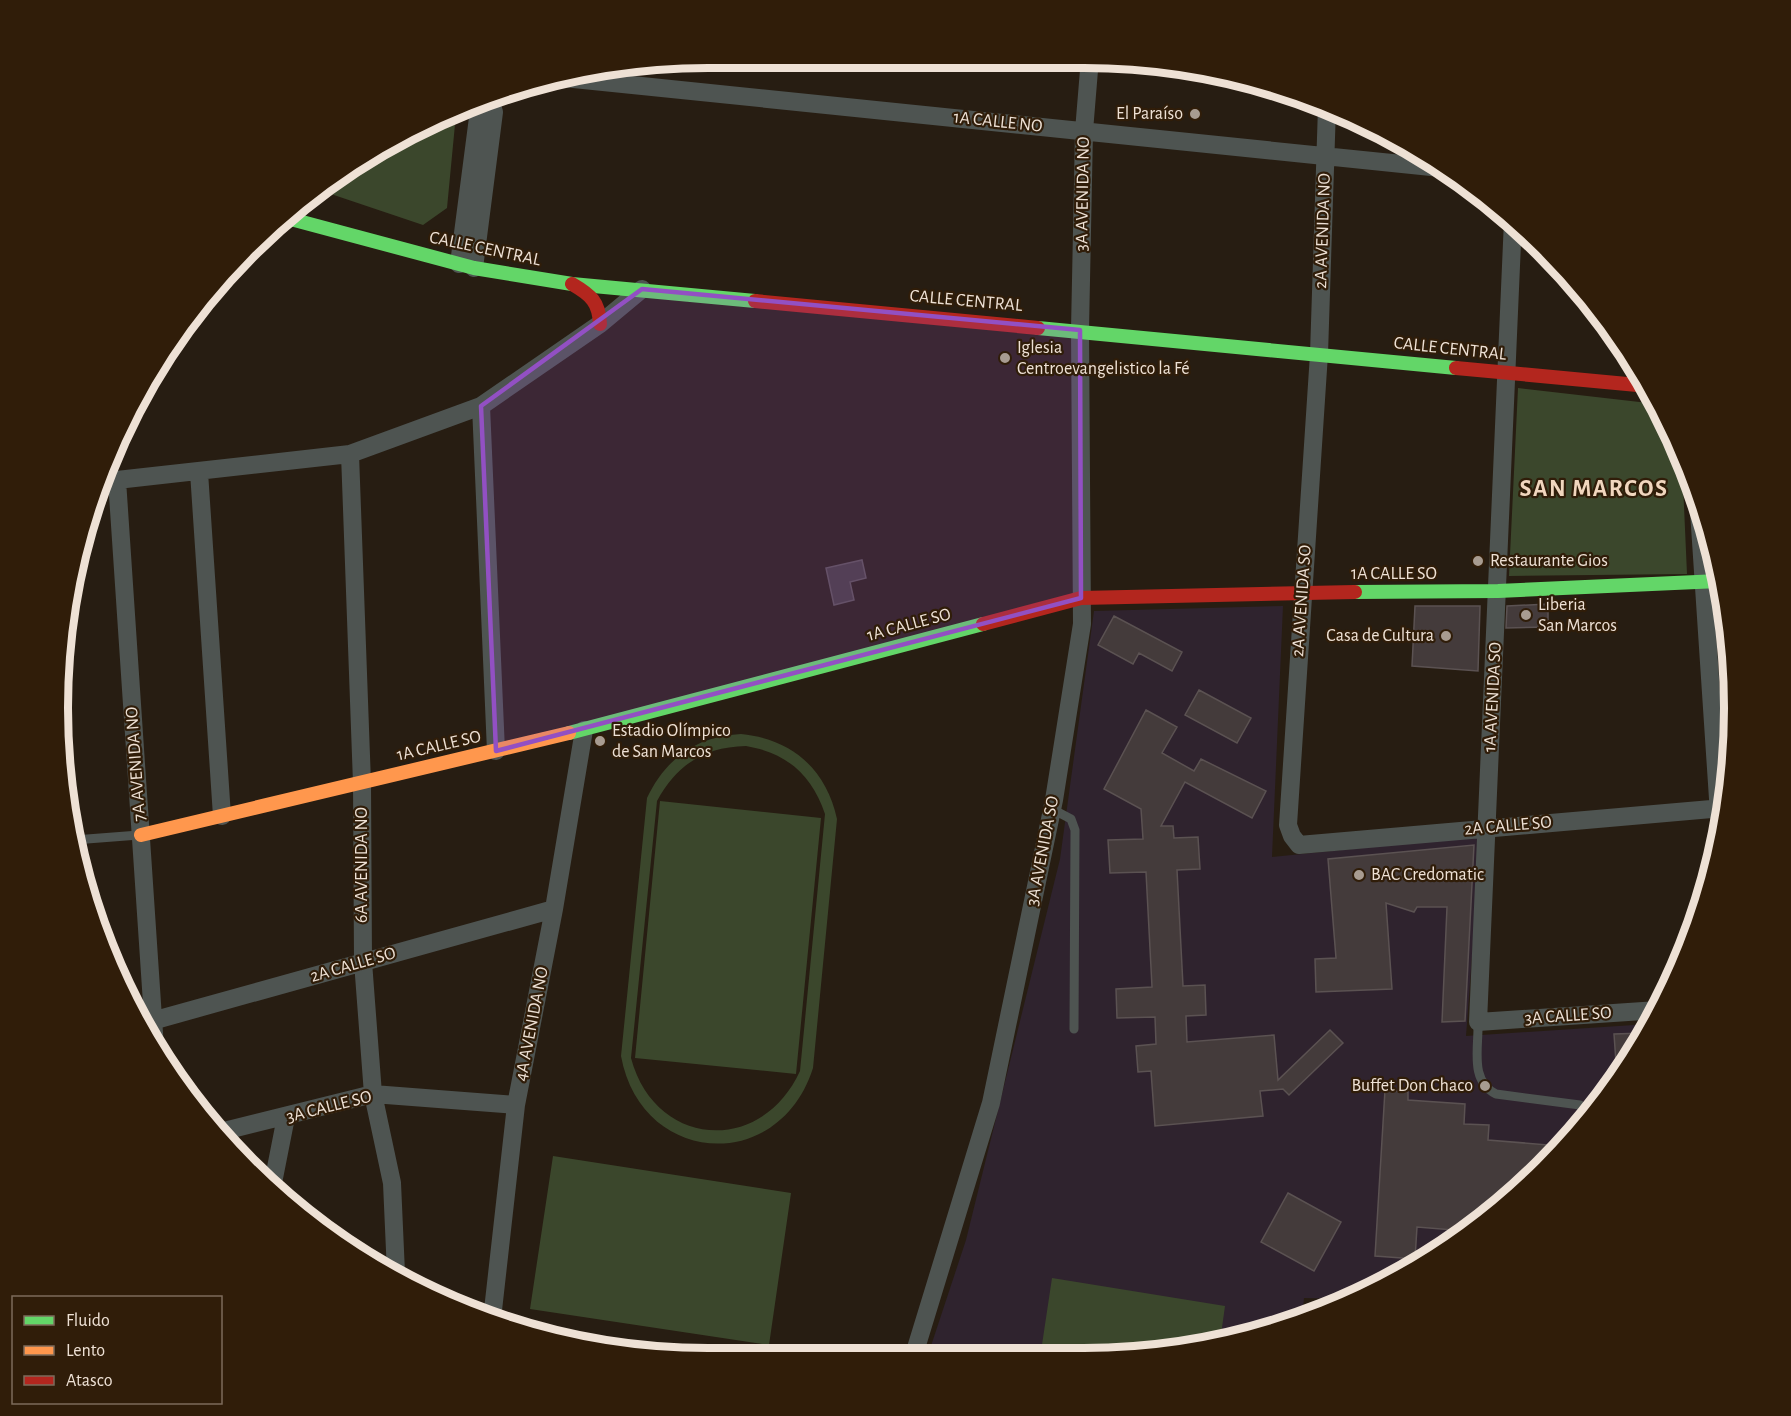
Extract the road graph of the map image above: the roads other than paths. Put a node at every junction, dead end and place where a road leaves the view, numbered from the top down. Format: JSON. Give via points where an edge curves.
{"nodes":[{"id":1,"x":1089,"y":68,"type":"edge"},
{"id":2,"x":583,"y":80,"type":"edge"},
{"id":3,"x":492,"y":105,"type":"edge"},
{"id":4,"x":479,"y":110,"type":"edge"},
{"id":5,"x":1327,"y":115,"type":"edge"},
{"id":6,"x":1084,"y":131,"type":"junction"},
{"id":7,"x":1325,"y":156,"type":"junction"},
{"id":8,"x":1425,"y":166,"type":"edge"},
{"id":9,"x":294,"y":220,"type":"edge"},
{"id":10,"x":1513,"y":233,"type":"edge"},
{"id":11,"x":467,"y":266,"type":"junction"},
{"id":12,"x":572,"y":284,"type":"junction"},
{"id":13,"x":642,"y":289,"type":"junction"},
{"id":14,"x":600,"y":324,"type":"junction"},
{"id":15,"x":1080,"y":330,"type":"junction"},
{"id":16,"x":1319,"y":354,"type":"junction"},
{"id":17,"x":1508,"y":372,"type":"junction"},
{"id":18,"x":1636,"y":385,"type":"edge"},
{"id":19,"x":481,"y":406,"type":"junction"},
{"id":20,"x":350,"y":454,"type":"junction"},
{"id":21,"x":199,"y":472,"type":"junction"},
{"id":22,"x":1711,"y":581,"type":"edge"},
{"id":23,"x":1711,"y":584,"type":"edge"},
{"id":24,"x":1497,"y":591,"type":"junction"},
{"id":25,"x":1302,"y":592,"type":"junction"},
{"id":26,"x":1080,"y":598,"type":"junction"},
{"id":27,"x":584,"y":730,"type":"junction"},
{"id":28,"x":496,"y":751,"type":"junction"},
{"id":29,"x":1720,"y":776,"type":"edge"},
{"id":30,"x":362,"y":783,"type":"junction"},
{"id":31,"x":1715,"y":808,"type":"edge"},
{"id":32,"x":1052,"y":809,"type":"junction"},
{"id":33,"x":222,"y":816,"type":"junction"},
{"id":34,"x":1487,"y":827,"type":"junction"},
{"id":35,"x":141,"y":835,"type":"junction"},
{"id":36,"x":81,"y":839,"type":"edge"},
{"id":37,"x":1299,"y":845,"type":"joint"},
{"id":38,"x":554,"y":909,"type":"junction"},
{"id":39,"x":363,"y":962,"type":"junction"},
{"id":40,"x":1647,"y":1011,"type":"edge"},
{"id":41,"x":152,"y":1021,"type":"junction"},
{"id":42,"x":1478,"y":1022,"type":"junction"},
{"id":43,"x":153,"y":1027,"type":"edge"},
{"id":44,"x":1074,"y":1029,"type":"dead end"},
{"id":45,"x":373,"y":1094,"type":"junction"},
{"id":46,"x":516,"y":1104,"type":"junction"},
{"id":47,"x":1580,"y":1105,"type":"dead end"},
{"id":48,"x":286,"y":1117,"type":"junction"},
{"id":49,"x":227,"y":1131,"type":"edge"},
{"id":50,"x":274,"y":1179,"type":"edge"},
{"id":51,"x":396,"y":1267,"type":"edge"},
{"id":52,"x":493,"y":1311,"type":"edge"},
{"id":53,"x":916,"y":1348,"type":"edge"}],
"edges":[{"from":1,"to":6,"type":"street","name":"3A AVENIDA NO"},
{"from":2,"to":6,"type":"street","name":"1A CALLE NO"},
{"from":3,"to":11,"type":"street","via":[[494,112]]},
{"from":4,"to":11,"type":"street"},
{"from":5,"to":7,"type":"street","name":"2A AVENIDA NO"},
{"from":6,"to":7,"type":"street","name":"1A CALLE NO"},
{"from":6,"to":15,"type":"street","name":"3A AVENIDA NO"},
{"from":7,"to":8,"type":"street","name":"1A CALLE NO"},
{"from":7,"to":16,"type":"street","name":"2A AVENIDA NO"},
{"from":9,"to":11,"type":"street","name":"CALLE CENTRAL"},
{"from":10,"to":17,"type":"street","name":"1A AVENIDA SO"},
{"from":11,"to":12,"type":"street","name":"CALLE CENTRAL"},
{"from":12,"to":13,"type":"street","name":"CALLE CENTRAL"},
{"from":12,"to":14,"type":"street","via":[[591,295],[600,306]]},
{"from":13,"to":14,"type":"street"},
{"from":13,"to":15,"type":"street","name":"CALLE CENTRAL"},
{"from":14,"to":19,"type":"street"},
{"from":15,"to":16,"type":"street","name":"CALLE CENTRAL"},
{"from":15,"to":26,"type":"street","name":"3A AVENIDA SO"},
{"from":16,"to":17,"type":"street","name":"CALLE CENTRAL"},
{"from":16,"to":25,"type":"street","name":"2A AVENIDA SO"},
{"from":17,"to":18,"type":"street","name":"CALLE CENTRAL"},
{"from":17,"to":24,"type":"street","name":"1A AVENIDA SO"},
{"from":19,"to":20,"type":"street"},
{"from":19,"to":28,"type":"street"},
{"from":20,"to":21,"type":"street"},
{"from":20,"to":30,"type":"street","name":"6A AVENIDA NO"},
{"from":21,"to":33,"type":"street"},
{"from":21,"to":35,"type":"street","name":"7A AVENIDA NO","via":[[117,480]]},
{"from":22,"to":24,"type":"street","name":"1A CALLE SO"},
{"from":23,"to":29,"type":"street"},
{"from":24,"to":25,"type":"street","name":"1A CALLE SO"},
{"from":24,"to":34,"type":"street","name":"1A AVENIDA SO"},
{"from":25,"to":26,"type":"street","name":"1A CALLE SO"},
{"from":25,"to":37,"type":"street","name":"2A AVENIDA SO","via":[[1288,825]]},
{"from":26,"to":27,"type":"street","name":"1A CALLE SO"},
{"from":26,"to":32,"type":"street","name":"3A AVENIDA SO","via":[[1082,624]]},
{"from":27,"to":28,"type":"street","name":"1A CALLE SO"},
{"from":27,"to":38,"type":"street","name":"4A AVENIDA NO"},
{"from":28,"to":30,"type":"street","name":"1A CALLE SO"},
{"from":30,"to":33,"type":"street","name":"1A CALLE SO"},
{"from":30,"to":39,"type":"street","name":"6A AVENIDA NO"},
{"from":31,"to":34,"type":"street","name":"2A CALLE SO"},
{"from":32,"to":44,"type":"lane","via":[[1071,819],[1074,830]]},
{"from":32,"to":53,"type":"street","name":"3A AVENIDA SO","via":[[991,1103]]},
{"from":33,"to":35,"type":"street","name":"1A CALLE SO"},
{"from":34,"to":37,"type":"street","name":"2A CALLE SO"},
{"from":34,"to":42,"type":"street","name":"1A AVENIDA SO"},
{"from":35,"to":36,"type":"lane"},
{"from":35,"to":41,"type":"street","name":"7A AVENIDA NO"},
{"from":38,"to":39,"type":"street","name":"2A CALLE SO"},
{"from":38,"to":46,"type":"street","name":"4A AVENIDA NO"},
{"from":39,"to":41,"type":"street","name":"2A CALLE SO"},
{"from":39,"to":45,"type":"street","name":"6A AVENIDA NO"},
{"from":40,"to":42,"type":"street","name":"3A CALLE SO"},
{"from":41,"to":43,"type":"street","name":"7A AVENIDA NO"},
{"from":42,"to":47,"type":"lane","via":[[1478,1076],[1487,1089],[1496,1094]]},
{"from":45,"to":46,"type":"street","name":"3A CALLE SO"},
{"from":45,"to":48,"type":"street","name":"3A CALLE SO"},
{"from":45,"to":51,"type":"street","name":"6A AVENIDA NO","via":[[392,1183]]},
{"from":46,"to":52,"type":"street","name":"4A AVENIDA NO"},
{"from":48,"to":49,"type":"street","name":"3A CALLE SO"},
{"from":48,"to":50,"type":"street"}]}
